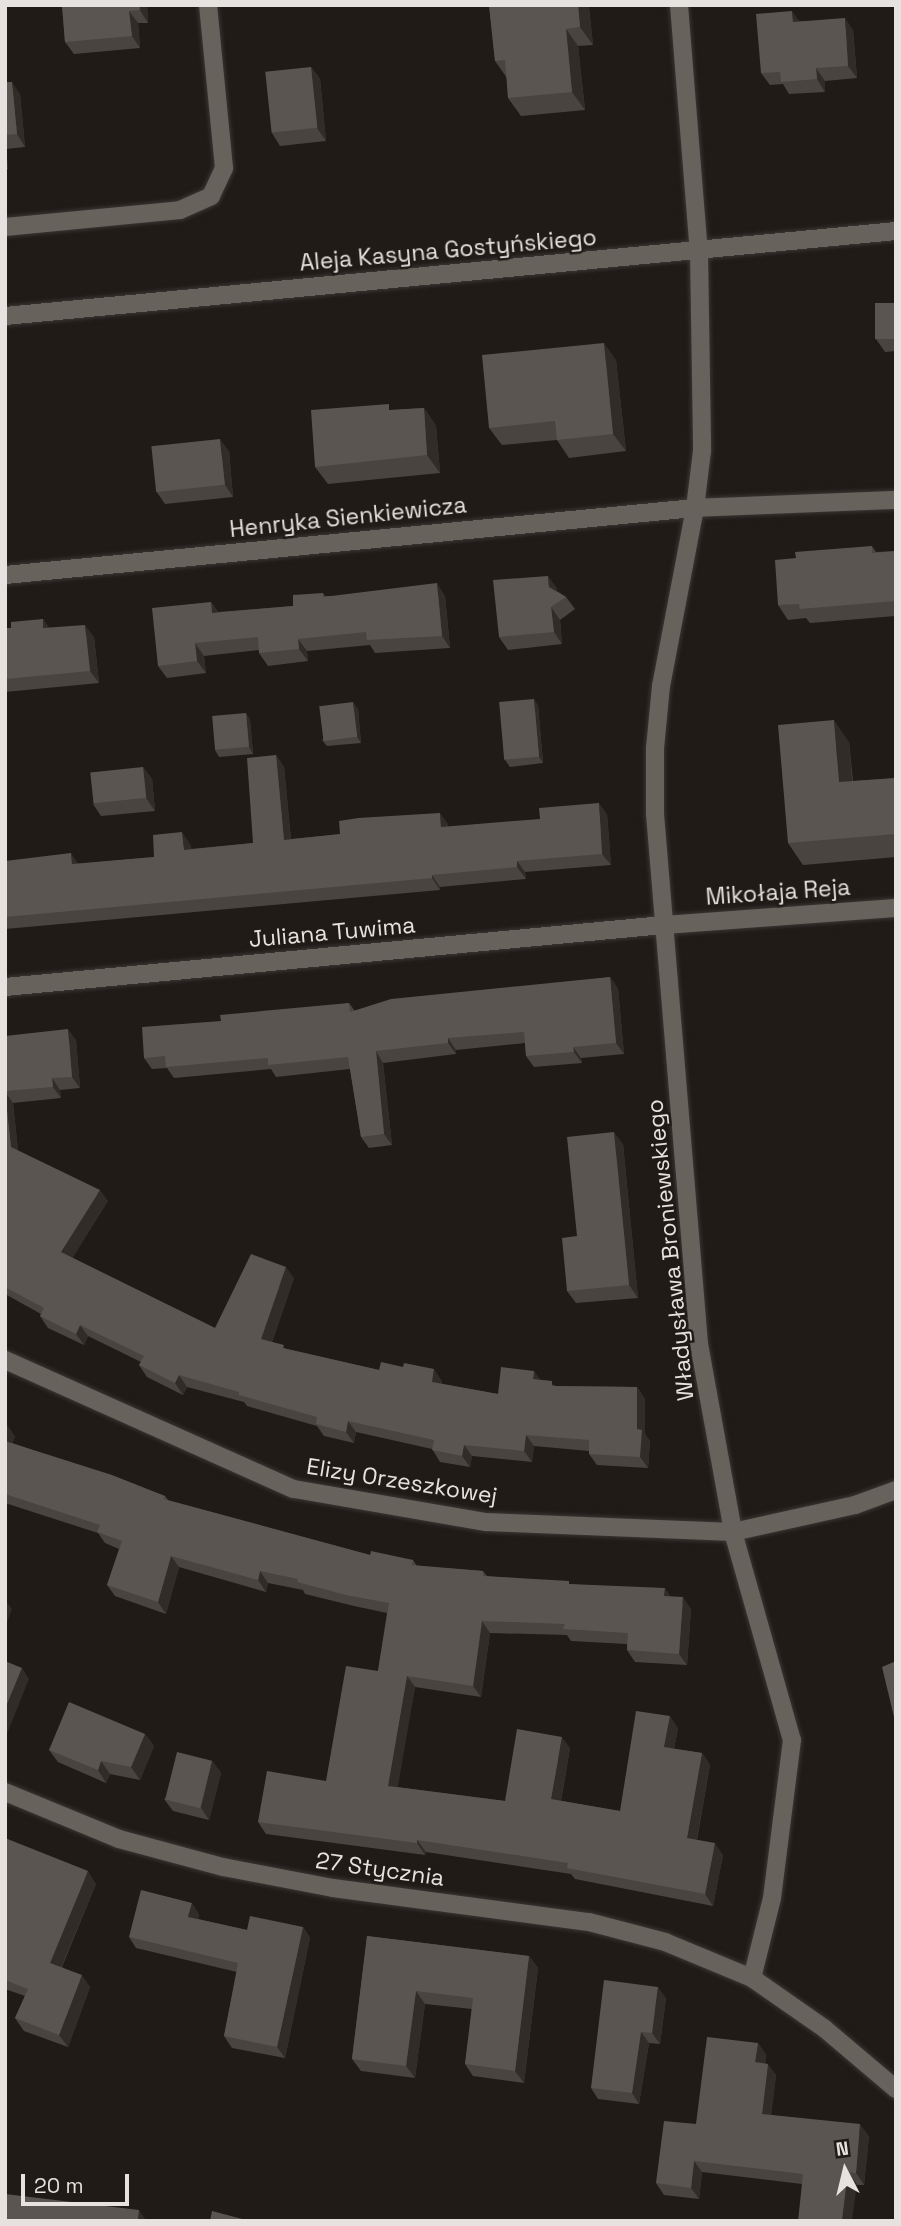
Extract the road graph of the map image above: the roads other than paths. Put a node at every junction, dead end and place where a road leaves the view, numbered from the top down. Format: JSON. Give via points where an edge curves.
{"nodes":[{"id":1,"x":208,"y":5,"type":"edge"},
{"id":2,"x":679,"y":5,"type":"edge"},
{"id":3,"x":5,"y":227,"type":"edge"},
{"id":4,"x":896,"y":231,"type":"edge"},
{"id":5,"x":699,"y":251,"type":"junction"},
{"id":6,"x":5,"y":316,"type":"edge"},
{"id":7,"x":896,"y":500,"type":"edge"},
{"id":8,"x":695,"y":508,"type":"junction"},
{"id":9,"x":5,"y":575,"type":"edge"},
{"id":10,"x":896,"y":908,"type":"edge"},
{"id":11,"x":663,"y":925,"type":"junction"},
{"id":12,"x":5,"y":987,"type":"edge"},
{"id":13,"x":5,"y":1360,"type":"edge"},
{"id":14,"x":896,"y":1490,"type":"edge"},
{"id":15,"x":733,"y":1532,"type":"junction"},
{"id":16,"x":5,"y":1793,"type":"edge"},
{"id":17,"x":752,"y":1978,"type":"junction"},
{"id":18,"x":896,"y":2090,"type":"edge"}],
"edges":[{"from":1,"to":3,"type":"street","via":[[224,169],[211,195],[180,210]]},
{"from":2,"to":5,"type":"street","name":"Władysława Broniewskiego"},
{"from":4,"to":5,"type":"street","name":"Aleja Kasyna Gostyńskiego"},
{"from":5,"to":6,"type":"street","name":"Aleja Kasyna Gostyńskiego"},
{"from":5,"to":8,"type":"street","name":"Władysława Broniewskiego","via":[[702,451]]},
{"from":7,"to":8,"type":"street","name":"Henryka Sienkiewicza"},
{"from":8,"to":9,"type":"street","name":"Henryka Sienkiewicza"},
{"from":8,"to":11,"type":"street","name":"Władysława Broniewskiego","via":[[661,686],[655,748]]},
{"from":10,"to":11,"type":"street","name":"Mikołaja Reja"},
{"from":11,"to":12,"type":"street","name":"Juliana Tuwima"},
{"from":11,"to":15,"type":"street","name":"Władysława Broniewskiego","via":[[699,1344]]},
{"from":13,"to":15,"type":"street","name":"Elizy Orzeszkowej","via":[[294,1489],[486,1522]]},
{"from":14,"to":15,"type":"street","name":"Elizy Orzeszkowej","via":[[855,1505]]},
{"from":15,"to":17,"type":"street","name":"Władysława Broniewskiego","via":[[792,1740],[772,1898]]},
{"from":16,"to":17,"type":"street","name":"27 Stycznia","via":[[119,1839],[223,1867],[333,1888],[589,1922],[665,1941]]},
{"from":17,"to":18,"type":"street","name":"27 Stycznia","via":[[825,2029]]}]}
